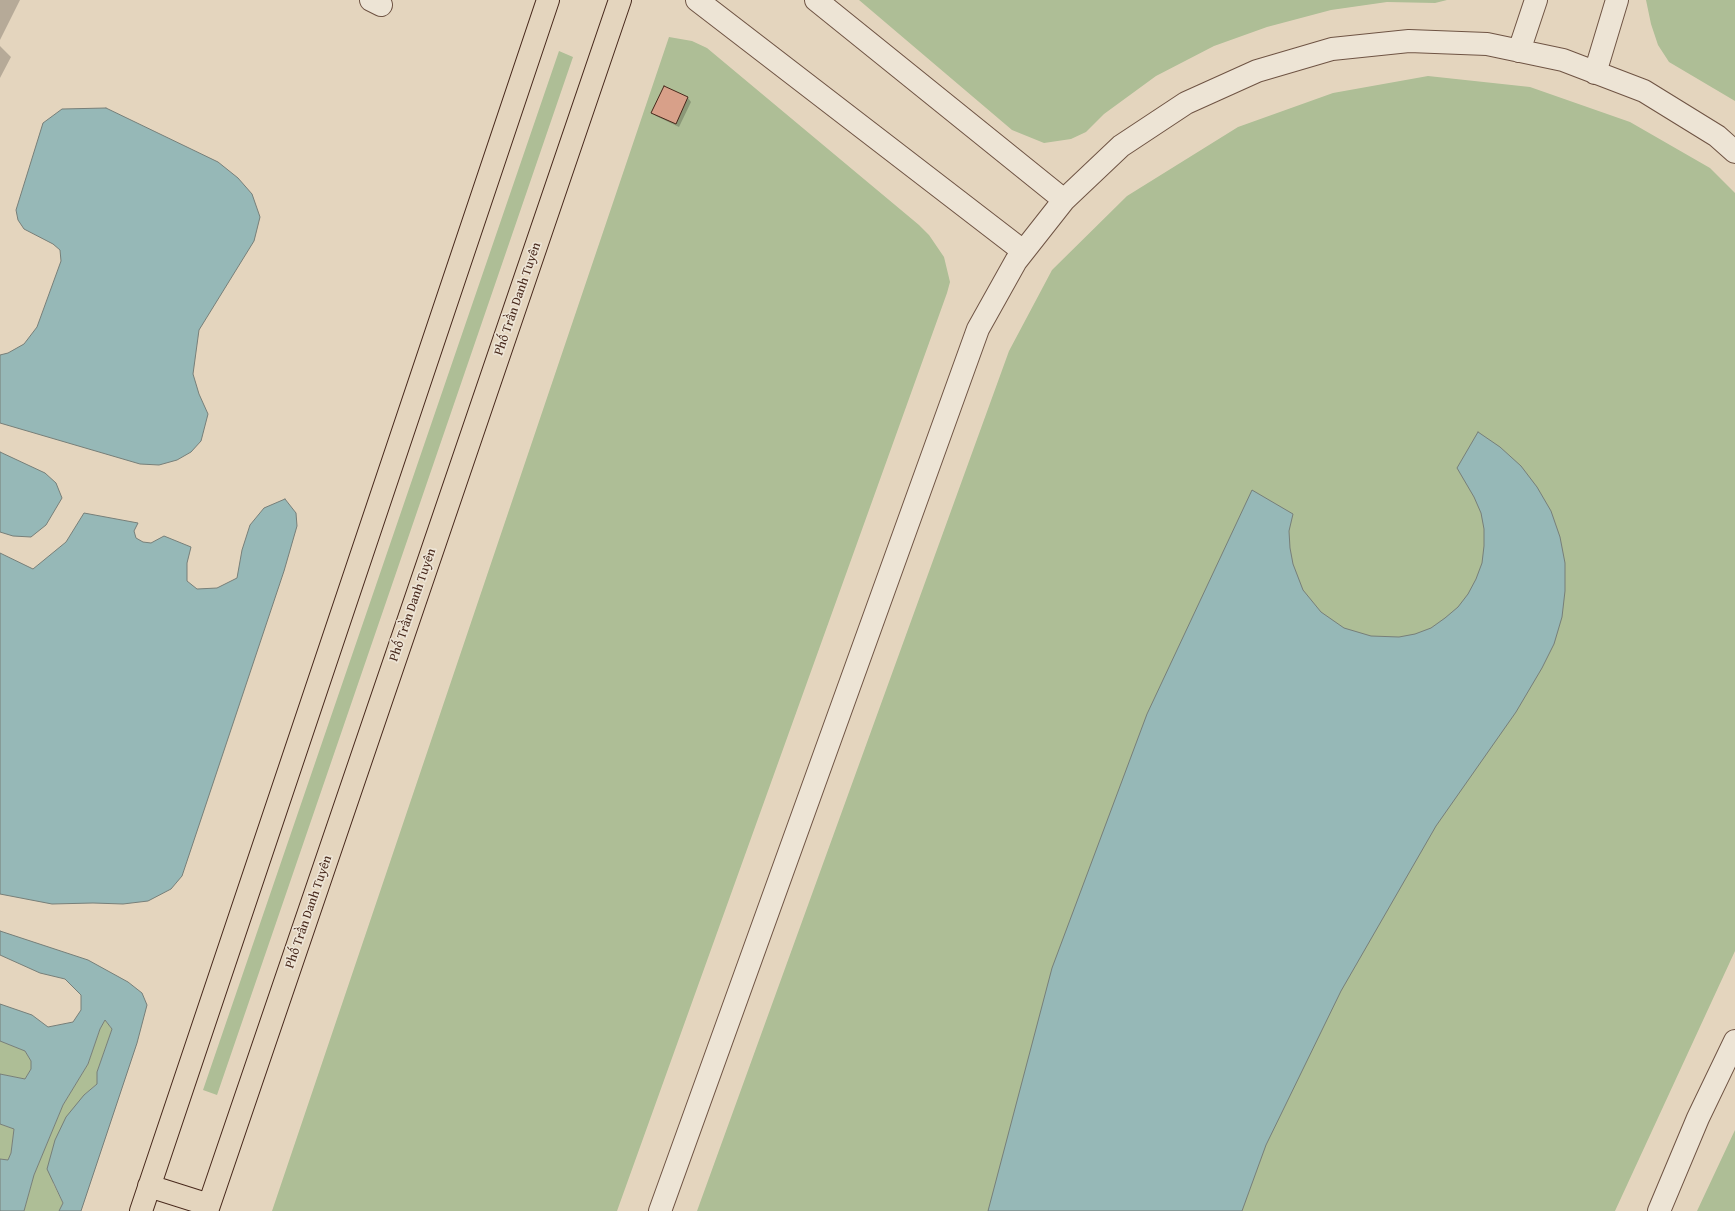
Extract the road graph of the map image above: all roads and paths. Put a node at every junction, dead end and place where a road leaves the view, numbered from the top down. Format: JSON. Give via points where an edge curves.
{"nodes":[{"id":1,"x":548,"y":0,"type":"edge"},
{"id":2,"x":620,"y":0,"type":"edge"},
{"id":3,"x":697,"y":0,"type":"edge"},
{"id":4,"x":816,"y":0,"type":"edge"},
{"id":5,"x":1536,"y":0,"type":"edge"},
{"id":6,"x":1618,"y":0,"type":"edge"},
{"id":7,"x":1519,"y":51,"type":"junction"},
{"id":8,"x":1595,"y":72,"type":"junction"},
{"id":9,"x":1735,"y":152,"type":"edge"},
{"id":10,"x":1064,"y":200,"type":"junction"},
{"id":11,"x":1023,"y":251,"type":"junction"},
{"id":12,"x":1735,"y":1041,"type":"edge"},
{"id":13,"x":149,"y":1186,"type":"junction"},
{"id":14,"x":208,"y":1208,"type":"edge"},
{"id":15,"x":141,"y":1211,"type":"edge"},
{"id":16,"x":660,"y":1211,"type":"edge"},
{"id":17,"x":1659,"y":1211,"type":"edge"}],
"edges":[{"from":1,"to":13,"type":"main road"},
{"from":2,"to":14,"type":"main road","name":"Phố Trần Danh Tuyên"},
{"from":3,"to":11,"type":"street"},
{"from":4,"to":10,"type":"street"},
{"from":5,"to":7,"type":"street"},
{"from":6,"to":8,"type":"street"},
{"from":7,"to":8,"type":"street","via":[[1564,60]]},
{"from":7,"to":10,"type":"street","via":[[1487,44],[1409,41],[1332,50],[1257,71],[1186,103],[1134,137],[1121,146]]},
{"from":8,"to":9,"type":"street","via":[[1644,91],[1717,136]]},
{"from":10,"to":11,"type":"street"},
{"from":11,"to":16,"type":"street","via":[[978,329]]},
{"from":12,"to":17,"type":"street","via":[[1698,1118]]},
{"from":13,"to":14,"type":"main road"},
{"from":13,"to":15,"type":"main road"}]}
